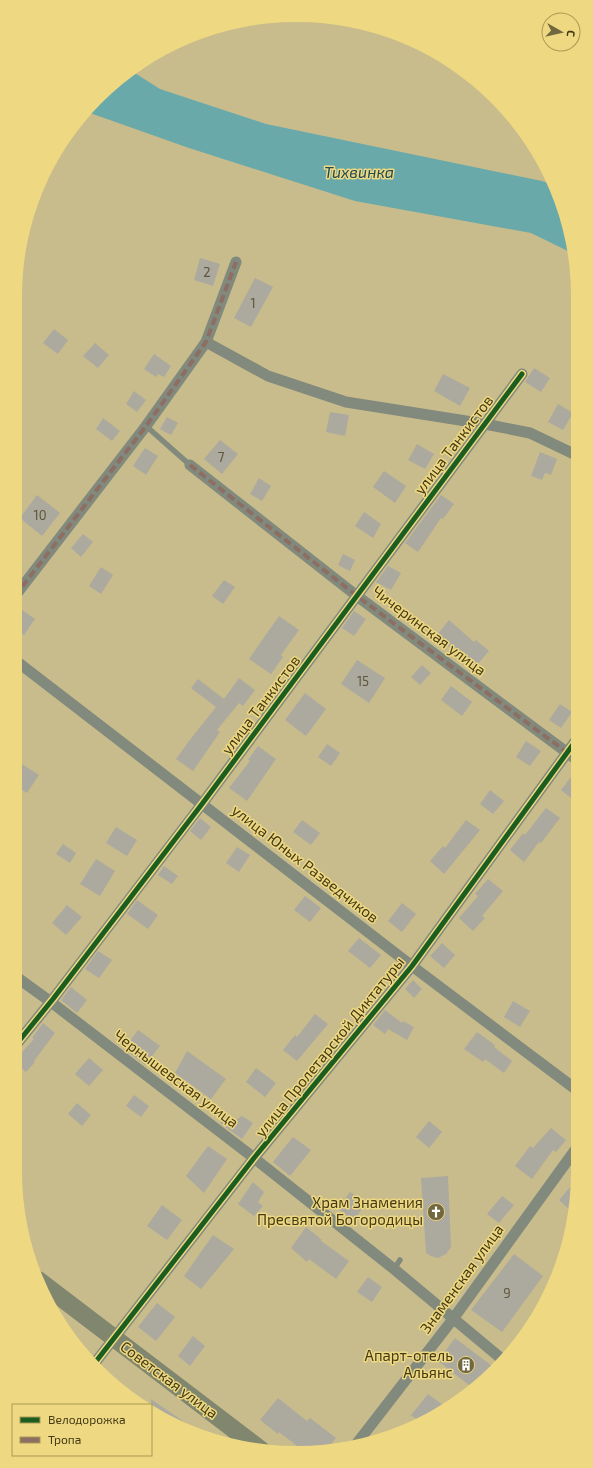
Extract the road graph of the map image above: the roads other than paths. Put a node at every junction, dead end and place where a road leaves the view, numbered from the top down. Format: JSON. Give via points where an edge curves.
{"nodes":[{"id":1,"x":236,"y":262,"type":"dead end"},
{"id":2,"x":206,"y":342,"type":"junction"},
{"id":3,"x":522,"y":374,"type":"dead end"},
{"id":4,"x":485,"y":424,"type":"junction"},
{"id":5,"x":146,"y":426,"type":"junction"},
{"id":6,"x":571,"y":453,"type":"edge"},
{"id":7,"x":190,"y":465,"type":"joint"},
{"id":8,"x":22,"y":587,"type":"edge"},
{"id":9,"x":357,"y":596,"type":"junction"},
{"id":10,"x":22,"y":665,"type":"edge"},
{"id":11,"x":571,"y":746,"type":"edge"},
{"id":12,"x":566,"y":752,"type":"junction"},
{"id":13,"x":571,"y":756,"type":"edge"},
{"id":14,"x":202,"y":804,"type":"junction"},
{"id":15,"x":412,"y":966,"type":"junction"},
{"id":16,"x":22,"y":981,"type":"edge"},
{"id":17,"x":50,"y":1002,"type":"junction"},
{"id":18,"x":22,"y":1037,"type":"edge"},
{"id":19,"x":571,"y":1086,"type":"edge"},
{"id":20,"x":571,"y":1156,"type":"edge"},
{"id":21,"x":254,"y":1158,"type":"junction"},
{"id":22,"x":47,"y":1287,"type":"edge"},
{"id":23,"x":453,"y":1319,"type":"junction"},
{"id":24,"x":114,"y":1338,"type":"junction"},
{"id":25,"x":499,"y":1357,"type":"edge"},
{"id":26,"x":97,"y":1360,"type":"edge"},
{"id":27,"x":360,"y":1439,"type":"edge"},
{"id":28,"x":252,"y":1443,"type":"edge"}],
"edges":[{"from":1,"to":2,"type":"street"},
{"from":2,"to":4,"type":"street","via":[[268,376],[346,402]]},
{"from":2,"to":5,"type":"street"},
{"from":3,"to":4,"type":"street","name":"улица Танкистов"},
{"from":4,"to":6,"type":"street","via":[[530,433]]},
{"from":4,"to":9,"type":"street","name":"улица Танкистов"},
{"from":5,"to":7,"type":"lane"},
{"from":5,"to":8,"type":"street"},
{"from":7,"to":9,"type":"street","name":"Чичеринская улица"},
{"from":9,"to":12,"type":"street","name":"Чичеринская улица"},
{"from":9,"to":14,"type":"street","name":"улица Танкистов"},
{"from":10,"to":14,"type":"street","name":"улица Юных Разведчиков"},
{"from":11,"to":12,"type":"street","name":"улица Пролетарской Диктатуры"},
{"from":12,"to":13,"type":"street","name":"Чичеринская улица"},
{"from":12,"to":15,"type":"street","name":"улица Пролетарской Диктатуры"},
{"from":14,"to":15,"type":"street","name":"улица Юных Разведчиков"},
{"from":14,"to":17,"type":"street","name":"улица Танкистов"},
{"from":15,"to":19,"type":"street","name":"улица Юных Разведчиков"},
{"from":15,"to":21,"type":"street","name":"улица Пролетарской Диктатуры"},
{"from":16,"to":17,"type":"street","name":"Чернышевская улица"},
{"from":17,"to":18,"type":"street","name":"улица Танкистов"},
{"from":17,"to":21,"type":"street","name":"Чернышевская улица"},
{"from":20,"to":23,"type":"street","name":"Знаменская улица"},
{"from":21,"to":23,"type":"street","name":"Чернышевская улица","via":[[397,1265]]},
{"from":21,"to":24,"type":"street","name":"улица Пролетарской Диктатуры"},
{"from":22,"to":24,"type":"main road","name":"Советская улица"},
{"from":23,"to":25,"type":"street","name":"Чернышевская улица"},
{"from":23,"to":27,"type":"street","name":"Знаменская улица"},
{"from":24,"to":26,"type":"street","name":"улица Пролетарской Диктатуры"},
{"from":24,"to":28,"type":"main road","name":"Советская улица"}]}
